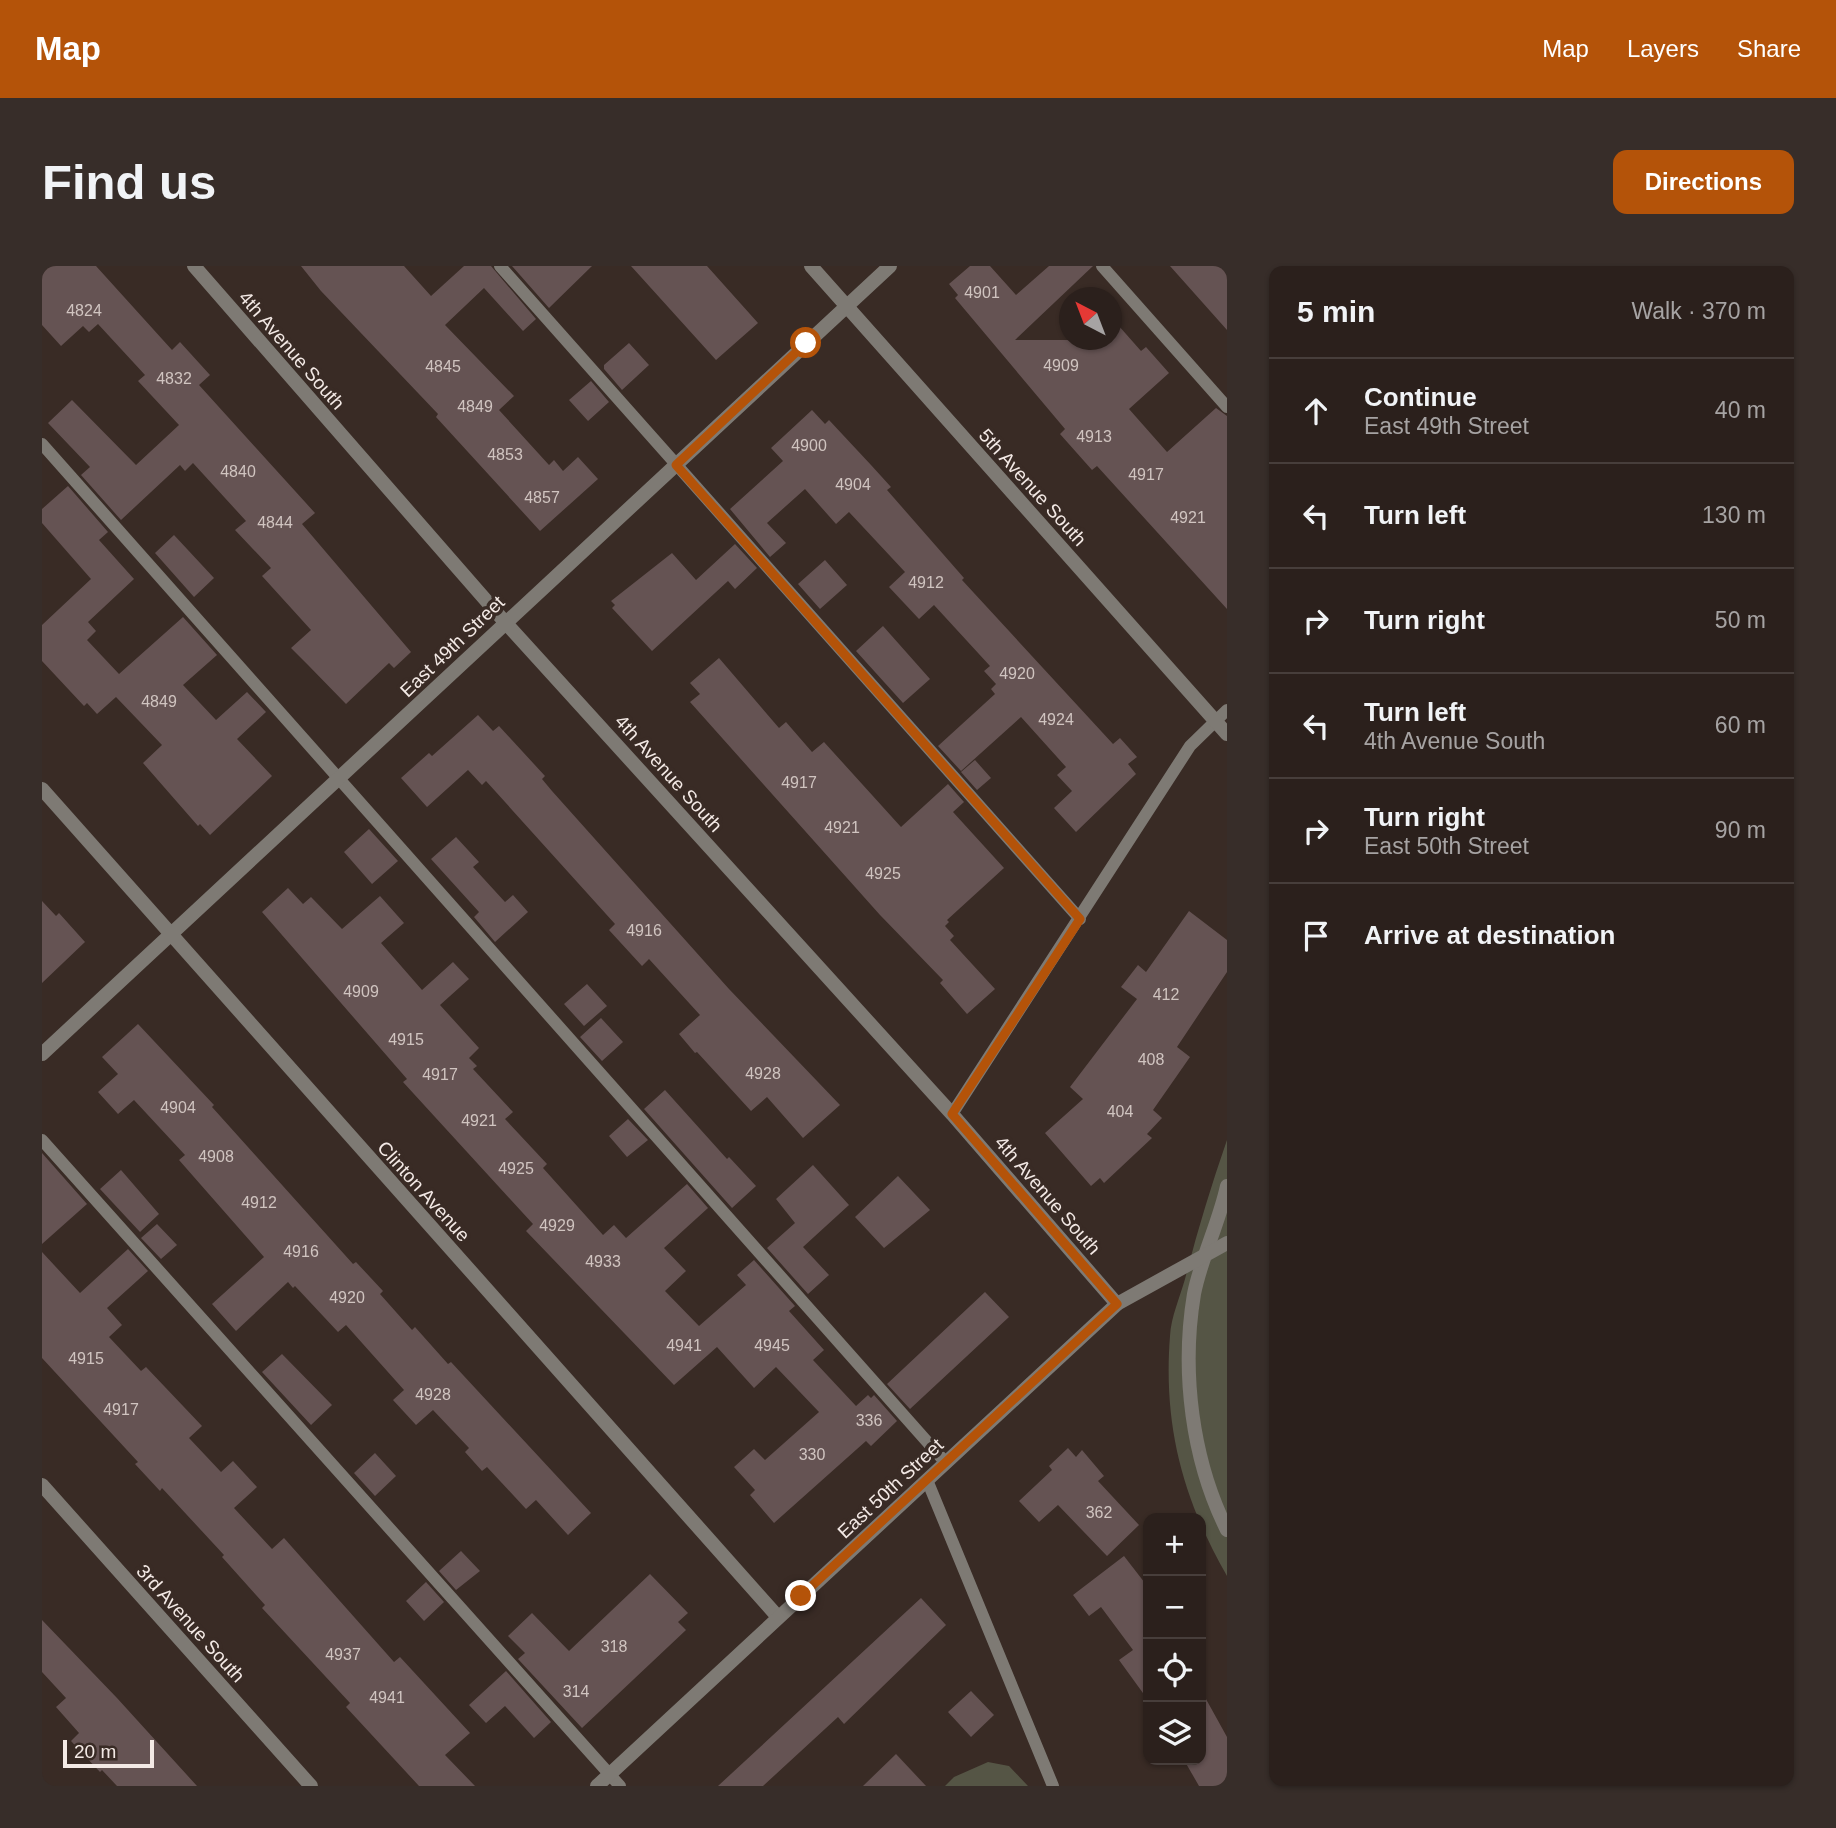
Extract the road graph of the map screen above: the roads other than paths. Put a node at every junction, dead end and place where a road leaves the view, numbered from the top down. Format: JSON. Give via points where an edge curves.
{"nodes":[{"id":1,"x":194,"y":266,"type":"edge"},
{"id":2,"x":500,"y":266,"type":"edge"},
{"id":3,"x":811,"y":266,"type":"edge"},
{"id":4,"x":890,"y":266,"type":"edge"},
{"id":5,"x":1102,"y":266,"type":"edge"},
{"id":6,"x":847,"y":306,"type":"junction"},
{"id":7,"x":1227,"y":407,"type":"edge"},
{"id":8,"x":42,"y":444,"type":"edge"},
{"id":9,"x":676,"y":465,"type":"junction"},
{"id":10,"x":504,"y":621,"type":"junction"},
{"id":11,"x":1227,"y":710,"type":"edge"},
{"id":12,"x":1215,"y":720,"type":"junction"},
{"id":13,"x":1227,"y":734,"type":"edge"},
{"id":14,"x":339,"y":781,"type":"junction"},
{"id":15,"x":42,"y":789,"type":"edge"},
{"id":16,"x":1080,"y":919,"type":"junction"},
{"id":17,"x":171,"y":936,"type":"junction"},
{"id":18,"x":42,"y":1054,"type":"edge"},
{"id":19,"x":952,"y":1114,"type":"junction"},
{"id":20,"x":42,"y":1140,"type":"edge"},
{"id":21,"x":1227,"y":1186,"type":"edge"},
{"id":22,"x":1227,"y":1243,"type":"edge"},
{"id":23,"x":1207,"y":1255,"type":"junction"},
{"id":24,"x":1117,"y":1304,"type":"junction"},
{"id":25,"x":946,"y":1463,"type":"junction"},
{"id":26,"x":927,"y":1480,"type":"junction"},
{"id":27,"x":42,"y":1485,"type":"edge"},
{"id":28,"x":1227,"y":1530,"type":"edge"},
{"id":29,"x":778,"y":1617,"type":"junction"},
{"id":30,"x":610,"y":1774,"type":"junction"},
{"id":31,"x":311,"y":1786,"type":"edge"},
{"id":32,"x":597,"y":1786,"type":"edge"},
{"id":33,"x":620,"y":1786,"type":"edge"},
{"id":34,"x":1053,"y":1786,"type":"edge"}],
"edges":[{"from":1,"to":10,"type":"street","name":"4th Avenue South"},
{"from":2,"to":9,"type":"lane"},
{"from":3,"to":6,"type":"street","name":"5th Avenue South"},
{"from":4,"to":6,"type":"street","name":"East 49th Street"},
{"from":5,"to":7,"type":"lane"},
{"from":6,"to":9,"type":"street","name":"East 49th Street"},
{"from":6,"to":12,"type":"street","name":"5th Avenue South"},
{"from":8,"to":14,"type":"lane"},
{"from":9,"to":10,"type":"street","name":"East 49th Street"},
{"from":9,"to":16,"type":"lane"},
{"from":10,"to":14,"type":"street","name":"East 49th Street"},
{"from":10,"to":19,"type":"street","name":"4th Avenue South"},
{"from":11,"to":12,"type":"lane"},
{"from":12,"to":13,"type":"street","name":"5th Avenue South"},
{"from":12,"to":16,"type":"lane","via":[[1190,746]]},
{"from":14,"to":17,"type":"street","name":"East 49th Street"},
{"from":14,"to":25,"type":"lane"},
{"from":15,"to":17,"type":"street","name":"Clinton Avenue"},
{"from":16,"to":19,"type":"lane"},
{"from":17,"to":18,"type":"street","name":"East 49th Street"},
{"from":17,"to":29,"type":"street","name":"Clinton Avenue"},
{"from":19,"to":24,"type":"street","name":"4th Avenue South"},
{"from":20,"to":30,"type":"lane"},
{"from":21,"to":23,"type":"street"},
{"from":22,"to":23,"type":"street","name":"East 50th Street"},
{"from":23,"to":24,"type":"street","name":"East 50th Street"},
{"from":23,"to":28,"type":"street","via":[[1195,1292],[1188,1343],[1202,1470]]},
{"from":24,"to":25,"type":"street","name":"East 50th Street"},
{"from":25,"to":26,"type":"street","name":"East 50th Street"},
{"from":26,"to":29,"type":"street","name":"East 50th Street"},
{"from":26,"to":34,"type":"lane"},
{"from":27,"to":31,"type":"street","name":"3rd Avenue South"},
{"from":29,"to":30,"type":"street","name":"East 50th Street"},
{"from":30,"to":32,"type":"street","name":"East 50th Street"},
{"from":30,"to":33,"type":"lane"}]}
